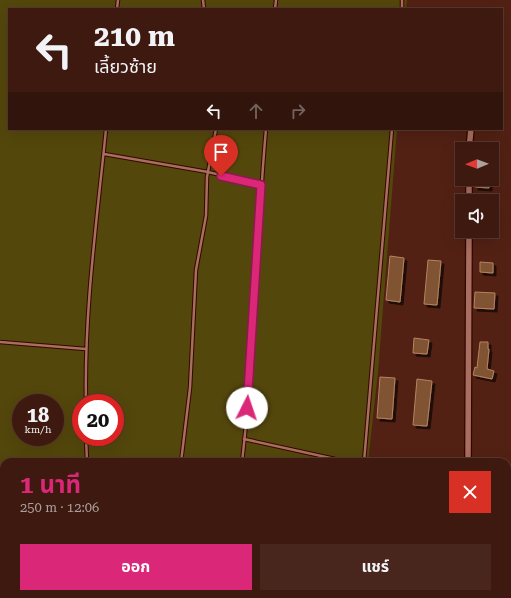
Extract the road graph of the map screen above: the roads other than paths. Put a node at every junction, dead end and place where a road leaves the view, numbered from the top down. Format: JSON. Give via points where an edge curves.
{"nodes":[{"id":1,"x":106,"y":130,"type":"edge"},
{"id":2,"x":216,"y":130,"type":"edge"},
{"id":3,"x":266,"y":130,"type":"edge"},
{"id":4,"x":392,"y":130,"type":"edge"},
{"id":5,"x":471,"y":130,"type":"edge"},
{"id":6,"x":470,"y":142,"type":"edge"},
{"id":7,"x":104,"y":154,"type":"junction"},
{"id":8,"x":208,"y":172,"type":"junction"},
{"id":9,"x":261,"y":185,"type":"junction"},
{"id":10,"x":469,"y":238,"type":"edge"},
{"id":11,"x":0,"y":342,"type":"edge"},
{"id":12,"x":86,"y":349,"type":"junction"},
{"id":13,"x":86,"y":394,"type":"edge"},
{"id":14,"x":244,"y":439,"type":"junction"},
{"id":15,"x":86,"y":446,"type":"edge"},
{"id":16,"x":87,"y":458,"type":"edge"},
{"id":17,"x":181,"y":458,"type":"edge"},
{"id":18,"x":242,"y":458,"type":"edge"},
{"id":19,"x":331,"y":458,"type":"edge"},
{"id":20,"x":364,"y":458,"type":"edge"},
{"id":21,"x":468,"y":458,"type":"edge"}],
"edges":[{"from":1,"to":7,"type":"lane"},
{"from":2,"to":8,"type":"lane"},
{"from":3,"to":9,"type":"lane"},
{"from":4,"to":20,"type":"lane"},
{"from":5,"to":6,"type":"street"},
{"from":7,"to":8,"type":"lane"},
{"from":7,"to":12,"type":"lane"},
{"from":8,"to":9,"type":"lane"},
{"from":8,"to":17,"type":"lane","via":[[206,216],[196,270],[190,388]]},
{"from":9,"to":14,"type":"lane"},
{"from":10,"to":21,"type":"street"},
{"from":11,"to":12,"type":"lane"},
{"from":12,"to":13,"type":"lane"},
{"from":14,"to":18,"type":"lane"},
{"from":14,"to":19,"type":"lane"},
{"from":15,"to":16,"type":"lane"}]}
